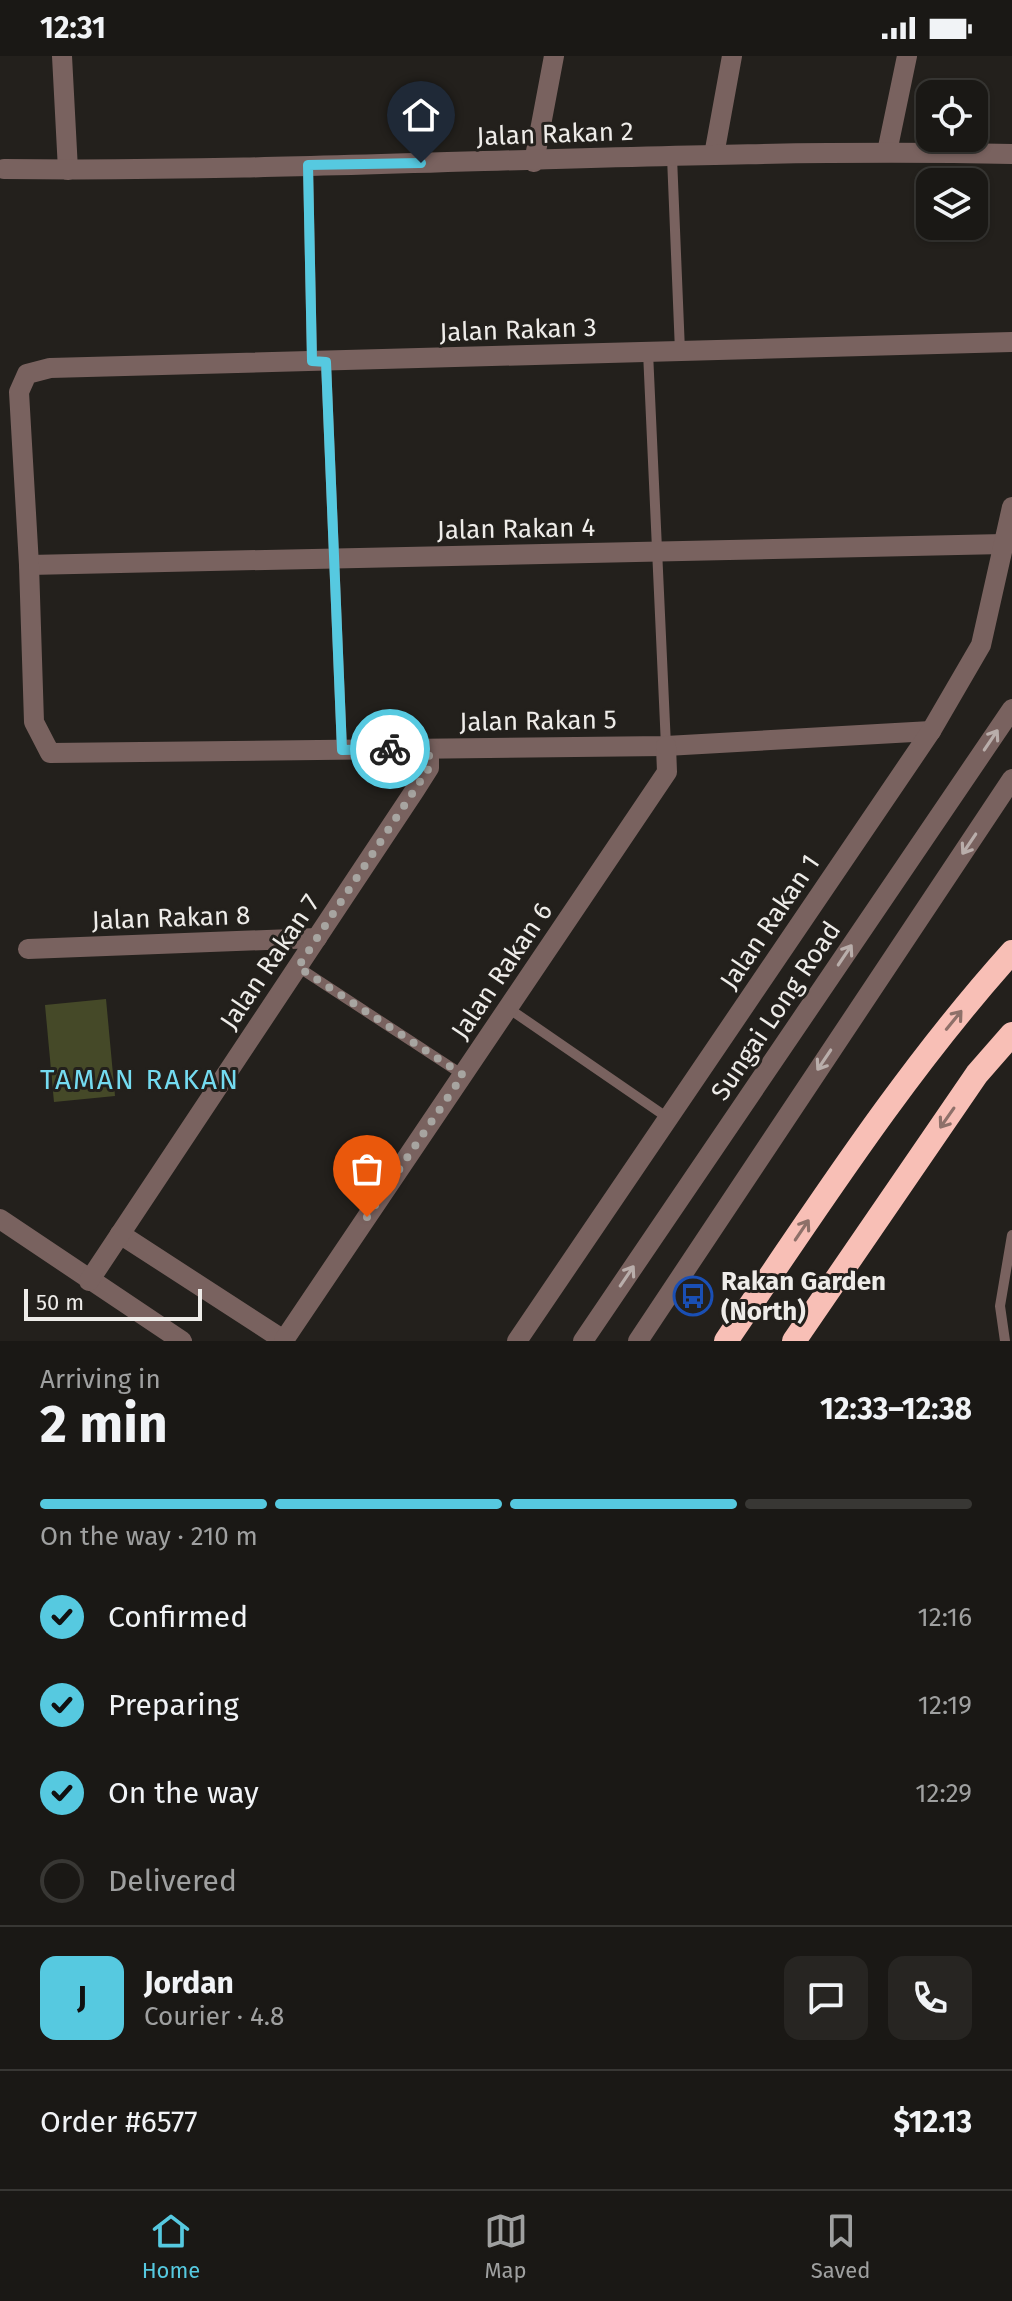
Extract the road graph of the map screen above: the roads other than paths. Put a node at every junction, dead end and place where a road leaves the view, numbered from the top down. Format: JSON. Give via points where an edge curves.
{"nodes":[{"id":1,"x":62,"y":56,"type":"edge"},
{"id":2,"x":554,"y":56,"type":"edge"},
{"id":3,"x":732,"y":56,"type":"edge"},
{"id":4,"x":907,"y":56,"type":"edge"},
{"id":5,"x":887,"y":152,"type":"junction"},
{"id":6,"x":1012,"y":154,"type":"edge"},
{"id":7,"x":714,"y":155,"type":"junction"},
{"id":8,"x":672,"y":157,"type":"junction"},
{"id":9,"x":534,"y":162,"type":"junction"},
{"id":10,"x":308,"y":165,"type":"junction"},
{"id":11,"x":4,"y":169,"type":"dead end"},
{"id":12,"x":68,"y":170,"type":"junction"},
{"id":13,"x":1012,"y":342,"type":"edge"},
{"id":14,"x":680,"y":351,"type":"junction"},
{"id":15,"x":648,"y":352,"type":"junction"},
{"id":16,"x":319,"y":361,"type":"junction"},
{"id":17,"x":1012,"y":507,"type":"edge"},
{"id":18,"x":1004,"y":544,"type":"junction"},
{"id":19,"x":657,"y":552,"type":"junction"},
{"id":20,"x":334,"y":559,"type":"junction"},
{"id":21,"x":29,"y":565,"type":"junction"},
{"id":22,"x":1012,"y":709,"type":"edge"},
{"id":23,"x":931,"y":731,"type":"junction"},
{"id":24,"x":666,"y":746,"type":"junction"},
{"id":25,"x":429,"y":749,"type":"junction"},
{"id":26,"x":342,"y":750,"type":"junction"},
{"id":27,"x":1012,"y":779,"type":"edge"},
{"id":28,"x":317,"y":938,"type":"junction"},
{"id":29,"x":28,"y":949,"type":"dead end"},
{"id":30,"x":1012,"y":952,"type":"edge"},
{"id":31,"x":298,"y":967,"type":"junction"},
{"id":32,"x":508,"y":1008,"type":"junction"},
{"id":33,"x":1012,"y":1034,"type":"edge"},
{"id":34,"x":463,"y":1075,"type":"junction"},
{"id":35,"x":668,"y":1118,"type":"junction"},
{"id":36,"x":0,"y":1219,"type":"edge"},
{"id":37,"x":120,"y":1234,"type":"junction"},
{"id":38,"x":1012,"y":1235,"type":"edge"},
{"id":39,"x":89,"y":1281,"type":"junction"},
{"id":40,"x":1006,"y":1306,"type":"edge"},
{"id":41,"x":182,"y":1341,"type":"edge"},
{"id":42,"x":284,"y":1341,"type":"edge"},
{"id":43,"x":517,"y":1341,"type":"edge"},
{"id":44,"x":583,"y":1341,"type":"edge"},
{"id":45,"x":638,"y":1341,"type":"edge"},
{"id":46,"x":726,"y":1341,"type":"edge"},
{"id":47,"x":794,"y":1341,"type":"edge"},
{"id":48,"x":1005,"y":1341,"type":"edge"}],
"edges":[{"from":1,"to":12,"type":"street"},
{"from":2,"to":9,"type":"street"},
{"from":3,"to":7,"type":"street"},
{"from":4,"to":5,"type":"street"},
{"from":5,"to":6,"type":"street","name":"Jalan Rakan 2"},
{"from":5,"to":7,"type":"street","name":"Jalan Rakan 2"},
{"from":7,"to":8,"type":"street","name":"Jalan Rakan 2"},
{"from":8,"to":9,"type":"street","name":"Jalan Rakan 2"},
{"from":8,"to":14,"type":"lane"},
{"from":9,"to":10,"type":"street","name":"Jalan Rakan 2"},
{"from":10,"to":12,"type":"street","name":"Jalan Rakan 2"},
{"from":10,"to":16,"type":"lane"},
{"from":11,"to":12,"type":"street","name":"Jalan Rakan 2"},
{"from":13,"to":14,"type":"street","name":"Jalan Rakan 3"},
{"from":14,"to":15,"type":"street","name":"Jalan Rakan 3"},
{"from":15,"to":16,"type":"street","name":"Jalan Rakan 3"},
{"from":15,"to":19,"type":"lane"},
{"from":16,"to":20,"type":"lane"},
{"from":16,"to":21,"type":"street","name":"Jalan Rakan 3","via":[[50,368],[27,374],[19,392]]},
{"from":17,"to":18,"type":"street","name":"Jalan Rakan 1"},
{"from":18,"to":19,"type":"street","name":"Jalan Rakan 4"},
{"from":18,"to":23,"type":"street","name":"Jalan Rakan 1","via":[[981,645]]},
{"from":19,"to":20,"type":"street","name":"Jalan Rakan 4"},
{"from":19,"to":24,"type":"lane"},
{"from":20,"to":21,"type":"street","name":"Jalan Rakan 4"},
{"from":20,"to":26,"type":"lane"},
{"from":21,"to":26,"type":"street","name":"Jalan Rakan 5","via":[[34,722],[50,753]]},
{"from":44,"to":22,"type":"street","name":"Sungai Long Road","one_way":true},
{"from":23,"to":24,"type":"street","name":"Jalan Rakan 5"},
{"from":23,"to":35,"type":"street","name":"Jalan Rakan 1"},
{"from":24,"to":25,"type":"street","name":"Jalan Rakan 5"},
{"from":24,"to":32,"type":"street","name":"Jalan Rakan 6","via":[[667,772]]},
{"from":25,"to":26,"type":"street","name":"Jalan Rakan 5"},
{"from":25,"to":28,"type":"street","name":"Jalan Rakan 7","via":[[429,768]]},
{"from":27,"to":45,"type":"street","one_way":true},
{"from":28,"to":29,"type":"street","name":"Jalan Rakan 8"},
{"from":28,"to":31,"type":"street","name":"Jalan Rakan 7"},
{"from":46,"to":30,"type":"highway","one_way":true,"via":[[932,1048]]},
{"from":31,"to":34,"type":"lane"},
{"from":31,"to":37,"type":"street","name":"Jalan Rakan 7"},
{"from":32,"to":34,"type":"street","name":"Jalan Rakan 6"},
{"from":32,"to":35,"type":"lane"},
{"from":33,"to":47,"type":"highway","one_way":true,"via":[[977,1074]]},
{"from":34,"to":42,"type":"street","name":"Jalan Rakan 6"},
{"from":35,"to":43,"type":"street","name":"Jalan Rakan 1"},
{"from":36,"to":39,"type":"street"},
{"from":37,"to":39,"type":"street","name":"Jalan Rakan 7"},
{"from":37,"to":42,"type":"street"},
{"from":38,"to":40,"type":"lane"},
{"from":39,"to":41,"type":"street"},
{"from":40,"to":48,"type":"lane"}]}
